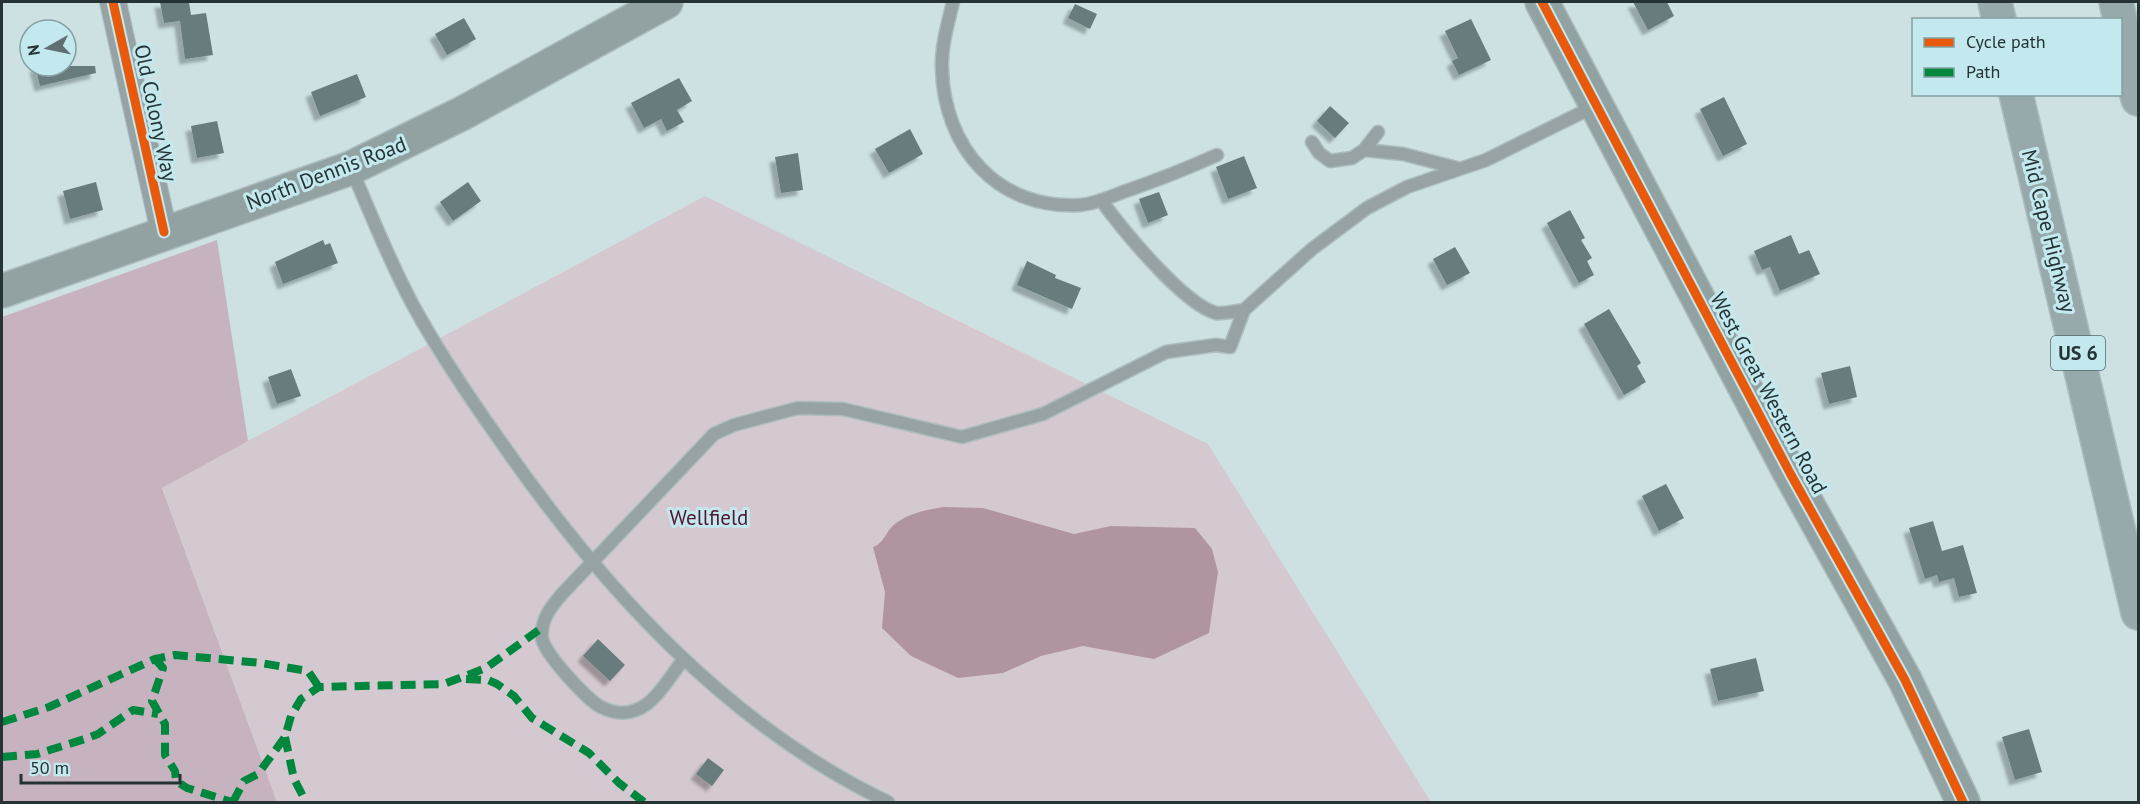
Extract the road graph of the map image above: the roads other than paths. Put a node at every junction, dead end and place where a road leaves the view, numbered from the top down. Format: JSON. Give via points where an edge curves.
{"nodes":[{"id":1,"x":113,"y":2,"type":"edge"},
{"id":2,"x":666,"y":2,"type":"edge"},
{"id":3,"x":953,"y":2,"type":"edge"},
{"id":4,"x":1542,"y":2,"type":"edge"},
{"id":5,"x":1995,"y":2,"type":"edge"},
{"id":6,"x":2116,"y":2,"type":"edge"},
{"id":7,"x":1999,"y":18,"type":"edge"},
{"id":8,"x":2120,"y":18,"type":"edge"},
{"id":9,"x":2122,"y":27,"type":"edge"},
{"id":10,"x":2016,"y":96,"type":"edge"},
{"id":11,"x":2139,"y":99,"type":"edge"},
{"id":12,"x":1595,"y":106,"type":"junction"},
{"id":13,"x":1378,"y":132,"type":"dead end"},
{"id":14,"x":1312,"y":142,"type":"dead end"},
{"id":15,"x":1364,"y":150,"type":"junction"},
{"id":16,"x":1217,"y":156,"type":"dead end"},
{"id":17,"x":351,"y":168,"type":"junction"},
{"id":18,"x":1458,"y":168,"type":"junction"},
{"id":19,"x":1101,"y":200,"type":"junction"},
{"id":20,"x":164,"y":232,"type":"junction"},
{"id":21,"x":2,"y":291,"type":"edge"},
{"id":22,"x":1244,"y":310,"type":"junction"},
{"id":23,"x":591,"y":562,"type":"junction"},
{"id":24,"x":2139,"y":613,"type":"edge"},
{"id":25,"x":683,"y":660,"type":"junction"},
{"id":26,"x":888,"y":802,"type":"edge"},
{"id":27,"x":1963,"y":802,"type":"edge"}],
"edges":[{"from":1,"to":20,"type":"street","name":"Old Colony Way"},
{"from":2,"to":17,"type":"street","name":"North Dennis Road","via":[[463,113]]},
{"from":3,"to":19,"type":"lane","via":[[941,67],[946,109],[965,152],[996,183],[1035,200],[1082,205]]},
{"from":4,"to":12,"type":"street","name":"West Great Western Road"},
{"from":5,"to":7,"type":"highway"},
{"from":6,"to":8,"type":"highway"},
{"from":9,"to":11,"type":"highway"},
{"from":10,"to":24,"type":"highway","name":"Mid Cape Highway","number":"US 6"},
{"from":12,"to":18,"type":"lane","via":[[1486,160]]},
{"from":12,"to":27,"type":"street","name":"West Great Western Road","via":[[1905,680]]},
{"from":13,"to":15,"type":"lane"},
{"from":14,"to":15,"type":"lane","via":[[1330,161],[1352,158]]},
{"from":15,"to":18,"type":"lane","via":[[1403,154]]},
{"from":16,"to":19,"type":"lane"},
{"from":17,"to":20,"type":"street","name":"North Dennis Road"},
{"from":17,"to":23,"type":"lane","via":[[436,346],[541,500]]},
{"from":18,"to":22,"type":"lane","via":[[1366,208],[1312,249]]},
{"from":19,"to":22,"type":"lane","via":[[1142,251],[1201,307],[1218,313]]},
{"from":20,"to":21,"type":"street","name":"North Dennis Road"},
{"from":22,"to":23,"type":"lane","via":[[1230,347],[1216,345],[1166,352],[1043,414],[981,433],[963,437],[843,409],[798,408],[734,425],[714,434],[698,449]]},
{"from":23,"to":25,"type":"lane"},
{"from":23,"to":25,"type":"lane","via":[[547,611],[542,641],[547,652],[598,706],[620,714],[646,705]]},
{"from":25,"to":26,"type":"lane","via":[[782,738]]}]}
